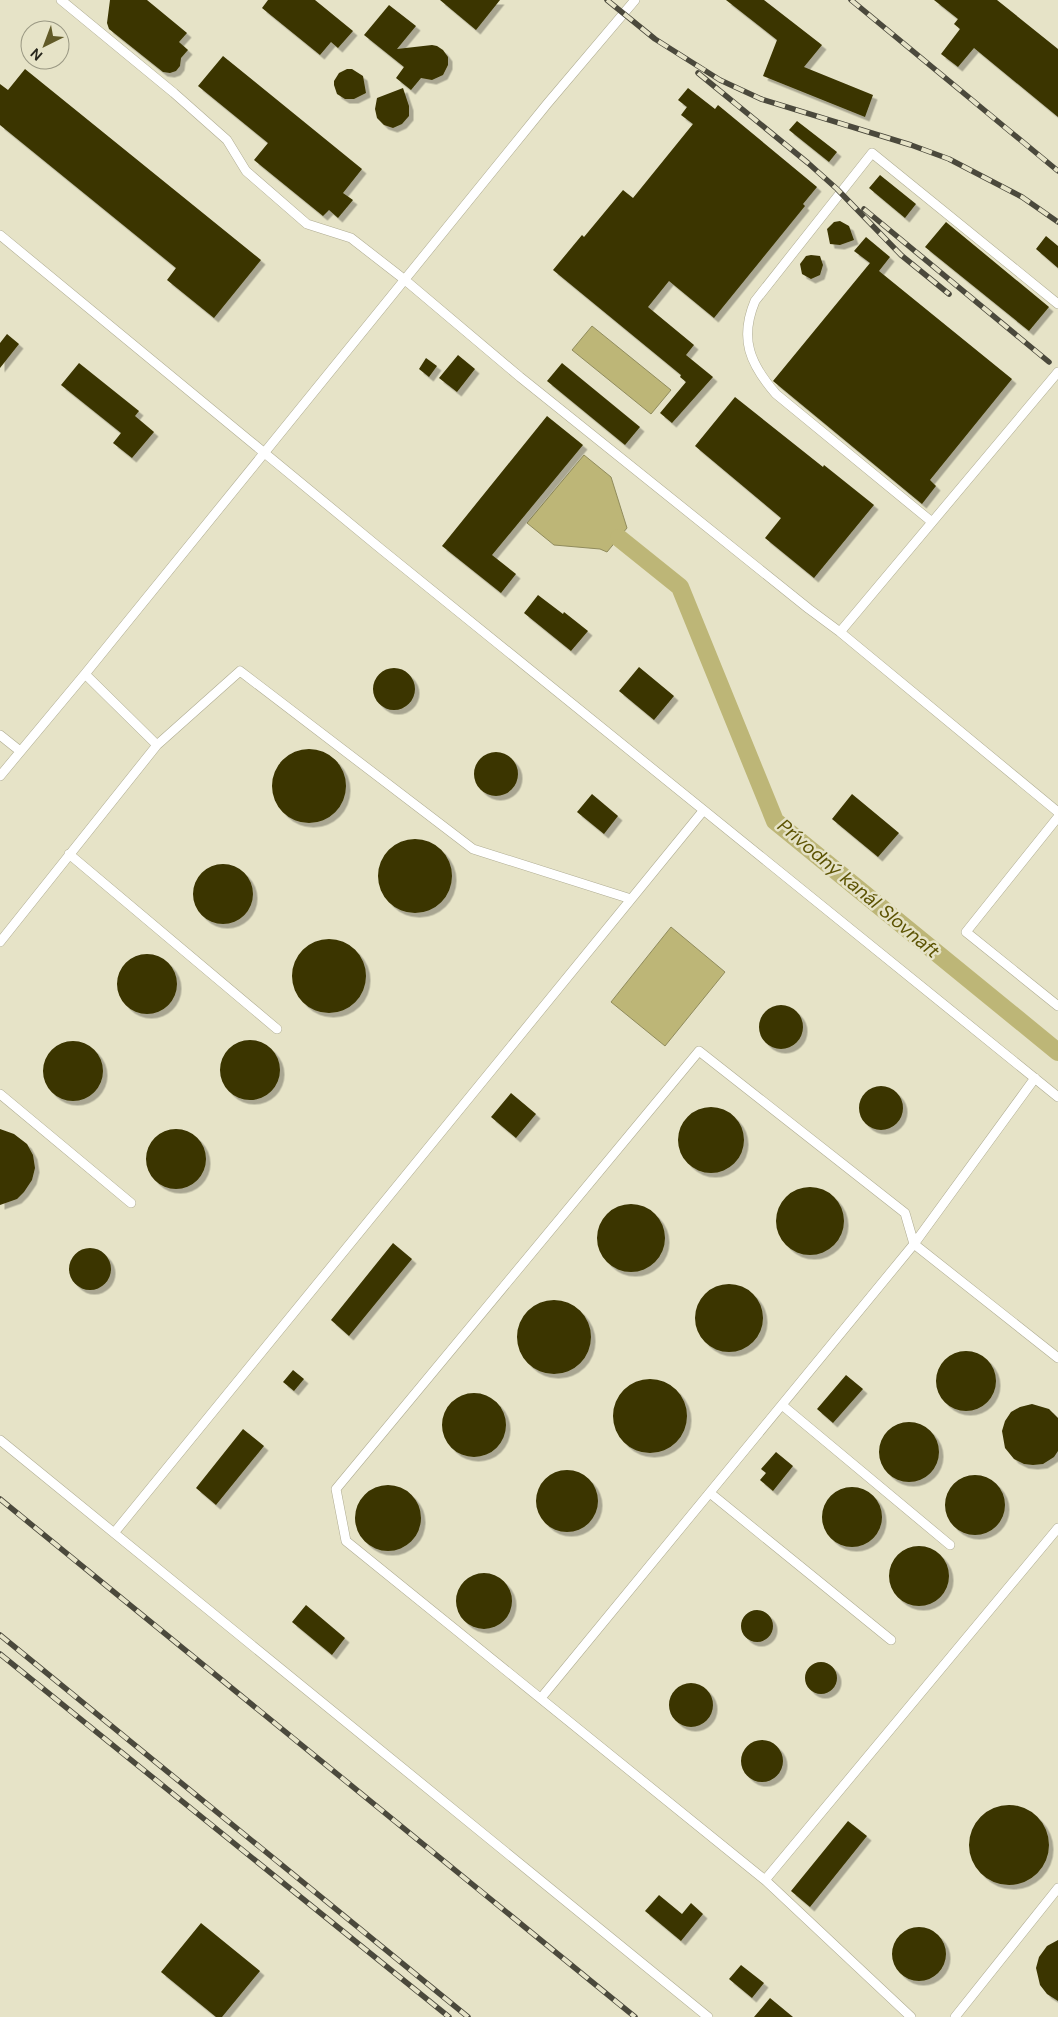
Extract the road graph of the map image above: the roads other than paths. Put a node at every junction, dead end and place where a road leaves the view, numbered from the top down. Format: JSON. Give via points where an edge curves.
{"nodes":[{"id":1,"x":61,"y":0,"type":"edge"},
{"id":2,"x":635,"y":0,"type":"edge"},
{"id":3,"x":0,"y":235,"type":"edge"},
{"id":4,"x":405,"y":280,"type":"junction"},
{"id":5,"x":1058,"y":304,"type":"edge"},
{"id":6,"x":1058,"y":372,"type":"edge"},
{"id":7,"x":264,"y":454,"type":"junction"},
{"id":8,"x":932,"y":522,"type":"junction"},
{"id":9,"x":840,"y":632,"type":"junction"},
{"id":10,"x":85,"y":674,"type":"junction"},
{"id":11,"x":0,"y":735,"type":"edge"},
{"id":12,"x":157,"y":745,"type":"junction"},
{"id":13,"x":20,"y":751,"type":"junction"},
{"id":14,"x":0,"y":776,"type":"edge"},
{"id":15,"x":703,"y":811,"type":"junction"},
{"id":16,"x":1058,"y":812,"type":"edge"},
{"id":17,"x":1058,"y":817,"type":"edge"},
{"id":18,"x":69,"y":854,"type":"junction"},
{"id":19,"x":631,"y":899,"type":"junction"},
{"id":20,"x":0,"y":942,"type":"edge"},
{"id":21,"x":1058,"y":1006,"type":"edge"},
{"id":22,"x":277,"y":1029,"type":"dead end"},
{"id":23,"x":1035,"y":1078,"type":"junction"},
{"id":24,"x":0,"y":1094,"type":"edge"},
{"id":25,"x":1058,"y":1097,"type":"edge"},
{"id":26,"x":132,"y":1204,"type":"dead end"},
{"id":27,"x":914,"y":1244,"type":"junction"},
{"id":28,"x":1058,"y":1358,"type":"edge"},
{"id":29,"x":782,"y":1405,"type":"junction"},
{"id":30,"x":0,"y":1440,"type":"edge"},
{"id":31,"x":710,"y":1493,"type":"junction"},
{"id":32,"x":1058,"y":1528,"type":"edge"},
{"id":33,"x":114,"y":1533,"type":"junction"},
{"id":34,"x":950,"y":1545,"type":"dead end"},
{"id":35,"x":891,"y":1640,"type":"dead end"},
{"id":36,"x":541,"y":1698,"type":"junction"},
{"id":37,"x":765,"y":1880,"type":"junction"},
{"id":38,"x":1058,"y":1888,"type":"edge"},
{"id":39,"x":708,"y":2017,"type":"edge"},
{"id":40,"x":911,"y":2017,"type":"edge"},
{"id":41,"x":955,"y":2017,"type":"edge"}],
"edges":[{"from":1,"to":4,"type":"lane","via":[[227,140],[246,171],[307,224],[350,238]]},
{"from":2,"to":4,"type":"lane"},
{"from":3,"to":7,"type":"lane"},
{"from":4,"to":7,"type":"lane"},
{"from":4,"to":9,"type":"lane","via":[[520,377]]},
{"from":5,"to":8,"type":"lane","via":[[872,153],[755,301],[748,316],[747,348],[765,381],[776,394]]},
{"from":6,"to":8,"type":"lane"},
{"from":7,"to":10,"type":"lane"},
{"from":7,"to":15,"type":"lane"},
{"from":8,"to":9,"type":"lane"},
{"from":9,"to":16,"type":"lane"},
{"from":10,"to":12,"type":"lane"},
{"from":10,"to":13,"type":"lane"},
{"from":11,"to":13,"type":"lane"},
{"from":12,"to":18,"type":"lane"},
{"from":12,"to":19,"type":"lane","via":[[240,671],[473,849]]},
{"from":13,"to":14,"type":"lane"},
{"from":15,"to":19,"type":"lane"},
{"from":15,"to":23,"type":"lane"},
{"from":17,"to":21,"type":"lane","via":[[966,932]]},
{"from":18,"to":20,"type":"lane"},
{"from":18,"to":22,"type":"lane"},
{"from":19,"to":33,"type":"lane"},
{"from":23,"to":25,"type":"lane"},
{"from":23,"to":27,"type":"lane"},
{"from":24,"to":26,"type":"lane"},
{"from":27,"to":28,"type":"lane"},
{"from":27,"to":29,"type":"lane"},
{"from":27,"to":36,"type":"lane","via":[[905,1213],[699,1050],[336,1489],[346,1541]]},
{"from":29,"to":31,"type":"lane"},
{"from":29,"to":34,"type":"lane"},
{"from":30,"to":33,"type":"lane"},
{"from":31,"to":35,"type":"lane"},
{"from":31,"to":36,"type":"lane"},
{"from":32,"to":37,"type":"lane"},
{"from":33,"to":39,"type":"lane"},
{"from":36,"to":37,"type":"lane"},
{"from":37,"to":40,"type":"lane"},
{"from":38,"to":41,"type":"lane"}]}
